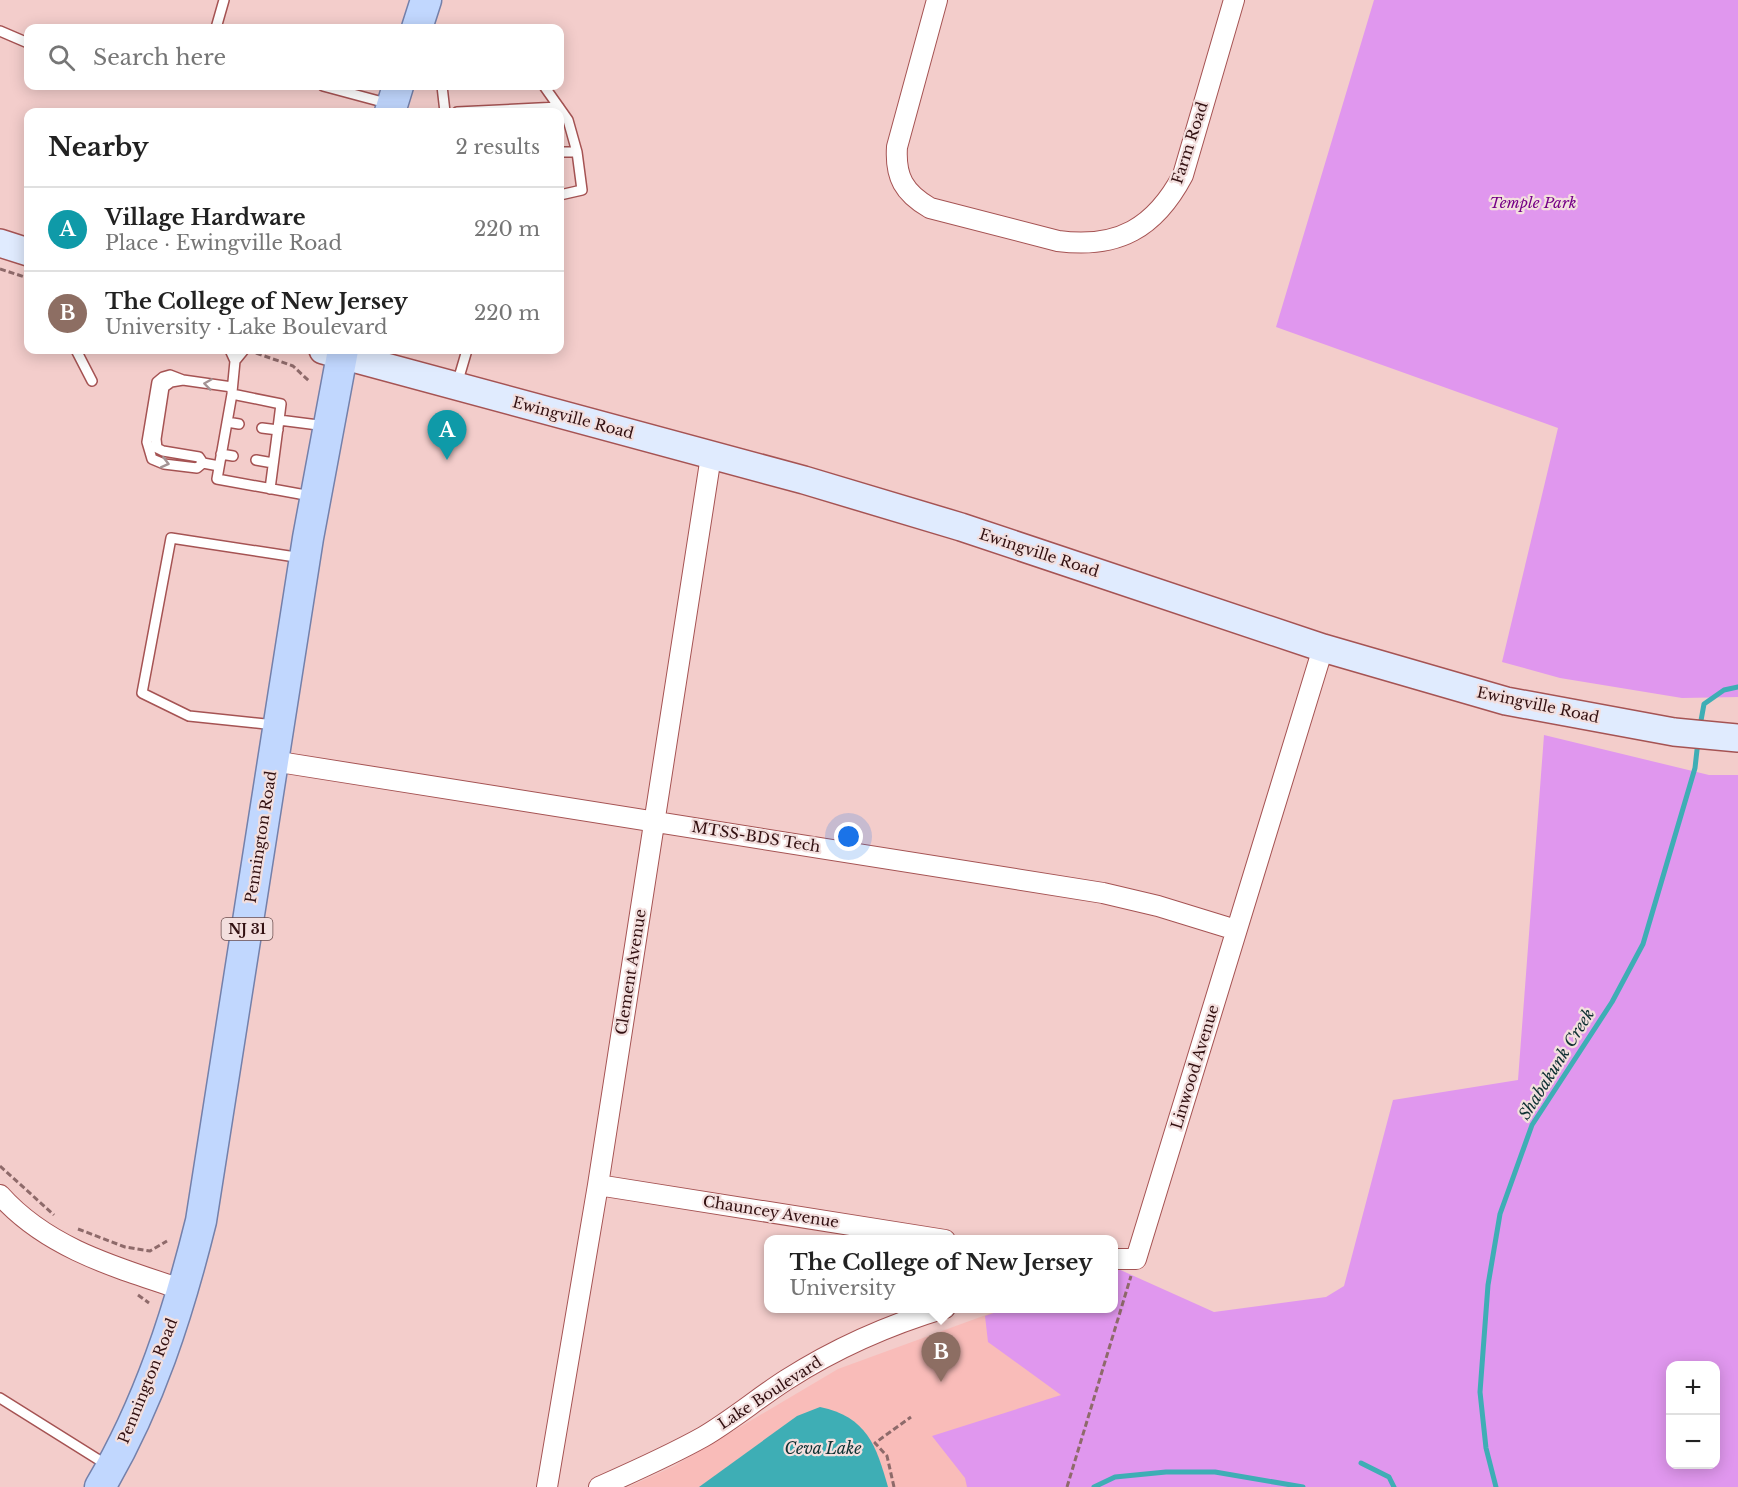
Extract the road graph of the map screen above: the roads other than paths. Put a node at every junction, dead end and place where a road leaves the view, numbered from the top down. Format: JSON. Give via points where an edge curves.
{"nodes":[{"id":1,"x":224,"y":0,"type":"edge"},
{"id":2,"x":426,"y":0,"type":"edge"},
{"id":3,"x":937,"y":0,"type":"edge"},
{"id":4,"x":1234,"y":0,"type":"edge"},
{"id":5,"x":217,"y":24,"type":"edge"},
{"id":6,"x":418,"y":24,"type":"edge"},
{"id":7,"x":0,"y":31,"type":"edge"},
{"id":8,"x":24,"y":41,"type":"edge"},
{"id":9,"x":342,"y":90,"type":"edge"},
{"id":10,"x":443,"y":90,"type":"edge"},
{"id":11,"x":547,"y":90,"type":"edge"},
{"id":12,"x":394,"y":101,"type":"edge"},
{"id":13,"x":559,"y":107,"type":"joint"},
{"id":14,"x":445,"y":108,"type":"edge"},
{"id":15,"x":539,"y":108,"type":"edge"},
{"id":16,"x":564,"y":114,"type":"edge"},
{"id":17,"x":564,"y":152,"type":"edge"},
{"id":18,"x":577,"y":152,"type":"junction"},
{"id":19,"x":564,"y":194,"type":"edge"},
{"id":20,"x":0,"y":243,"type":"edge"},
{"id":21,"x":24,"y":251,"type":"edge"},
{"id":22,"x":78,"y":354,"type":"edge"},
{"id":23,"x":232,"y":354,"type":"edge"},
{"id":24,"x":241,"y":354,"type":"edge"},
{"id":25,"x":336,"y":354,"type":"edge"},
{"id":26,"x":343,"y":354,"type":"edge"},
{"id":27,"x":467,"y":354,"type":"edge"},
{"id":28,"x":235,"y":361,"type":"junction"},
{"id":29,"x":92,"y":381,"type":"dead end"},
{"id":30,"x":456,"y":386,"type":"junction"},
{"id":31,"x":232,"y":391,"type":"junction"},
{"id":32,"x":227,"y":422,"type":"junction"},
{"id":33,"x":239,"y":424,"type":"dead end"},
{"id":34,"x":279,"y":425,"type":"junction"},
{"id":35,"x":329,"y":426,"type":"junction"},
{"id":36,"x":262,"y":428,"type":"dead end"},
{"id":37,"x":221,"y":454,"type":"junction"},
{"id":38,"x":233,"y":456,"type":"dead end"},
{"id":39,"x":711,"y":456,"type":"junction"},
{"id":40,"x":256,"y":460,"type":"dead end"},
{"id":41,"x":273,"y":463,"type":"junction"},
{"id":42,"x":219,"y":466,"type":"junction"},
{"id":43,"x":270,"y":489,"type":"junction"},
{"id":44,"x":315,"y":497,"type":"junction"},
{"id":45,"x":304,"y":558,"type":"junction"},
{"id":46,"x":1323,"y":648,"type":"junction"},
{"id":47,"x":278,"y":725,"type":"junction"},
{"id":48,"x":1730,"y":738,"type":"edge"},
{"id":49,"x":273,"y":761,"type":"junction"},
{"id":50,"x":654,"y":821,"type":"junction"},
{"id":51,"x":1236,"y":930,"type":"junction"},
{"id":52,"x":598,"y":1185,"type":"junction"},
{"id":53,"x":0,"y":1195,"type":"edge"},
{"id":54,"x":919,"y":1235,"type":"edge"},
{"id":55,"x":1118,"y":1259,"type":"edge"},
{"id":56,"x":184,"y":1290,"type":"junction"},
{"id":57,"x":928,"y":1313,"type":"edge"},
{"id":58,"x":0,"y":1398,"type":"edge"},
{"id":59,"x":106,"y":1477,"type":"edge"},
{"id":60,"x":547,"y":1487,"type":"edge"},
{"id":61,"x":599,"y":1487,"type":"edge"}],
"edges":[{"from":1,"to":5,"type":"lane"},
{"from":2,"to":6,"type":"main road"},
{"from":3,"to":4,"type":"street","name":"Farm Road","via":[[897,147],[900,178],[908,191],[930,208],[1078,244],[1101,243],[1142,226],[1171,196],[1183,175]]},
{"from":7,"to":8,"type":"lane"},
{"from":9,"to":12,"type":"lane"},
{"from":10,"to":14,"type":"lane"},
{"from":11,"to":13,"type":"lane"},
{"from":13,"to":15,"type":"lane"},
{"from":16,"to":18,"type":"lane"},
{"from":17,"to":18,"type":"lane"},
{"from":18,"to":19,"type":"lane","via":[[582,190]]},
{"from":20,"to":21,"type":"main road"},
{"from":22,"to":29,"type":"lane"},
{"from":23,"to":28,"type":"lane"},
{"from":24,"to":28,"type":"lane"},
{"from":25,"to":35,"type":"main road","name":"Pennington Road","number":"NJ 31"},
{"from":26,"to":30,"type":"main road","name":"Ewingville Road"},
{"from":27,"to":30,"type":"lane"},
{"from":28,"to":31,"type":"lane"},
{"from":30,"to":39,"type":"main road","name":"Ewingville Road"},
{"from":31,"to":32,"type":"lane"},
{"from":31,"to":34,"type":"lane","via":[[281,404]]},
{"from":31,"to":42,"type":"lane","one_way":true,"via":[[183,380],[164,387],[157,448],[199,457],[203,463]]},
{"from":32,"to":33,"type":"lane"},
{"from":32,"to":37,"type":"lane"},
{"from":34,"to":35,"type":"lane"},
{"from":34,"to":36,"type":"lane"},
{"from":34,"to":41,"type":"lane"},
{"from":35,"to":44,"type":"main road","name":"Pennington Road","number":"NJ 31"},
{"from":37,"to":38,"type":"lane"},
{"from":37,"to":42,"type":"lane"},
{"from":39,"to":46,"type":"main road","name":"Ewingville Road","via":[[961,527]]},
{"from":39,"to":50,"type":"street","name":"Clement Avenue"},
{"from":40,"to":41,"type":"lane"},
{"from":41,"to":43,"type":"lane"},
{"from":42,"to":43,"type":"lane","via":[[217,479]]},
{"from":43,"to":44,"type":"lane"},
{"from":44,"to":45,"type":"main road","name":"Pennington Road","number":"NJ 31"},
{"from":45,"to":47,"type":"main road","name":"Pennington Road","number":"NJ 31"},
{"from":45,"to":47,"type":"lane","via":[[171,538],[142,693],[189,716]]},
{"from":46,"to":48,"type":"main road","name":"Ewingville Road","via":[[1506,701],[1674,732]]},
{"from":46,"to":51,"type":"street","name":"Linwood Avenue"},
{"from":47,"to":49,"type":"main road","name":"Pennington Road","number":"NJ 31"},
{"from":49,"to":50,"type":"street","name":"MTSS-BDS Tech"},
{"from":49,"to":56,"type":"main road","name":"Pennington Road","number":"NJ 31","via":[[210,1170]]},
{"from":50,"to":51,"type":"street","name":"MTSS-BDS Tech","via":[[1103,893]]},
{"from":50,"to":52,"type":"street","name":"Clement Avenue"},
{"from":51,"to":55,"type":"street","name":"Linwood Avenue","via":[[1136,1259]]},
{"from":52,"to":54,"type":"street","name":"Chauncey Avenue"},
{"from":52,"to":60,"type":"street","name":"Clement Avenue"},
{"from":53,"to":56,"type":"street","via":[[29,1221],[76,1251]]},
{"from":56,"to":59,"type":"main road","name":"Pennington Road","number":"NJ 31","via":[[139,1412]]},
{"from":57,"to":61,"type":"street","name":"Lake Boulevard","via":[[825,1356],[704,1436]]},
{"from":58,"to":59,"type":"lane","via":[[88,1455]]}]}
